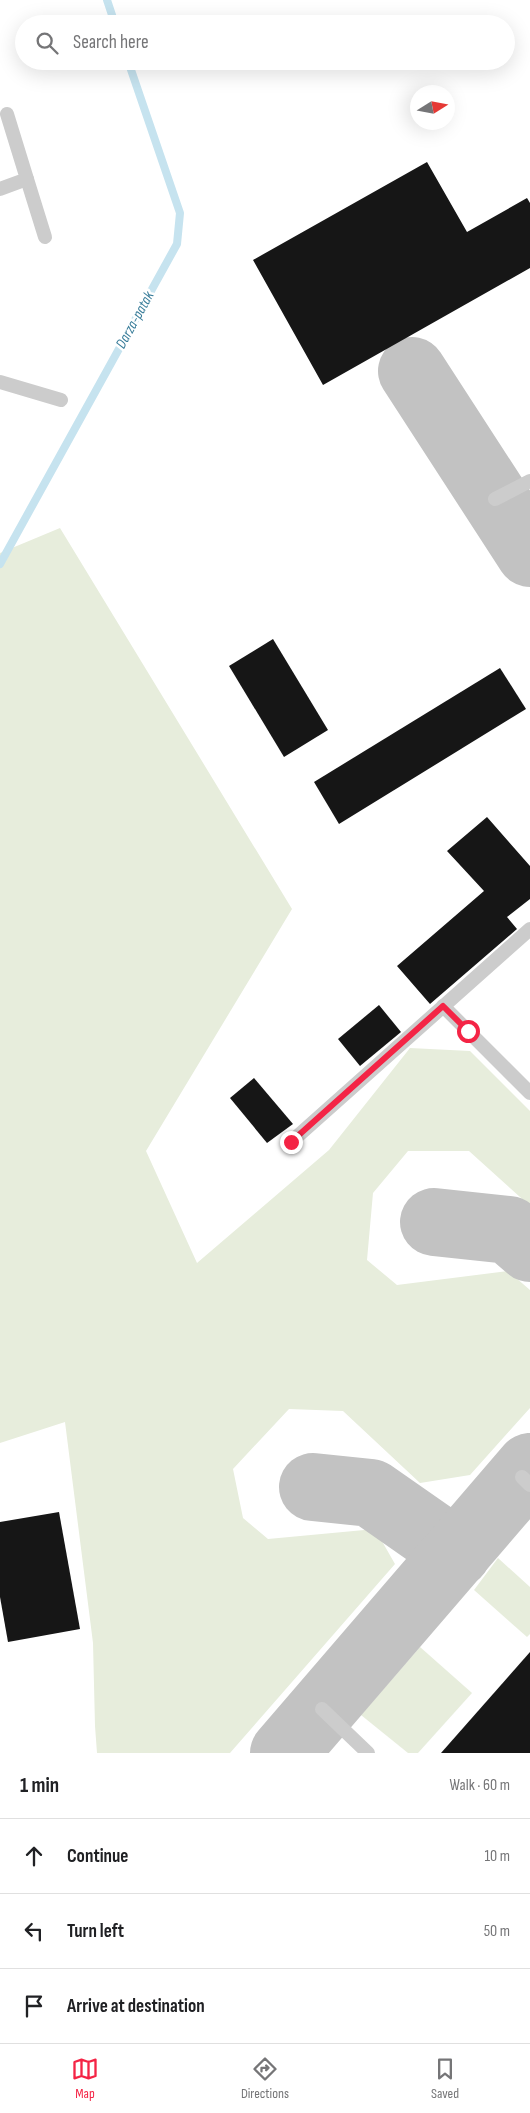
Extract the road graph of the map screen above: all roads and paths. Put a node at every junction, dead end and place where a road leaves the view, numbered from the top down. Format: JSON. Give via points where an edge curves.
{"nodes":[{"id":1,"x":7,"y":114,"type":"dead end"},
{"id":2,"x":27,"y":179,"type":"junction"},
{"id":3,"x":0,"y":189,"type":"edge"},
{"id":4,"x":45,"y":237,"type":"dead end"},
{"id":5,"x":0,"y":382,"type":"edge"},
{"id":6,"x":61,"y":400,"type":"dead end"},
{"id":7,"x":530,"y":481,"type":"edge"},
{"id":8,"x":495,"y":500,"type":"dead end"},
{"id":9,"x":530,"y":929,"type":"edge"},
{"id":10,"x":443,"y":1006,"type":"junction"},
{"id":11,"x":530,"y":1093,"type":"edge"},
{"id":12,"x":291,"y":1142,"type":"dead end"},
{"id":13,"x":322,"y":1709,"type":"dead end"},
{"id":14,"x":368,"y":1753,"type":"edge"}],
"edges":[{"from":1,"to":2,"type":"lane"},
{"from":2,"to":3,"type":"lane"},
{"from":2,"to":4,"type":"lane"},
{"from":5,"to":6,"type":"lane"},
{"from":7,"to":8,"type":"lane"},
{"from":9,"to":10,"type":"lane"},
{"from":10,"to":11,"type":"lane"},
{"from":10,"to":12,"type":"lane"},
{"from":13,"to":14,"type":"lane"}]}
